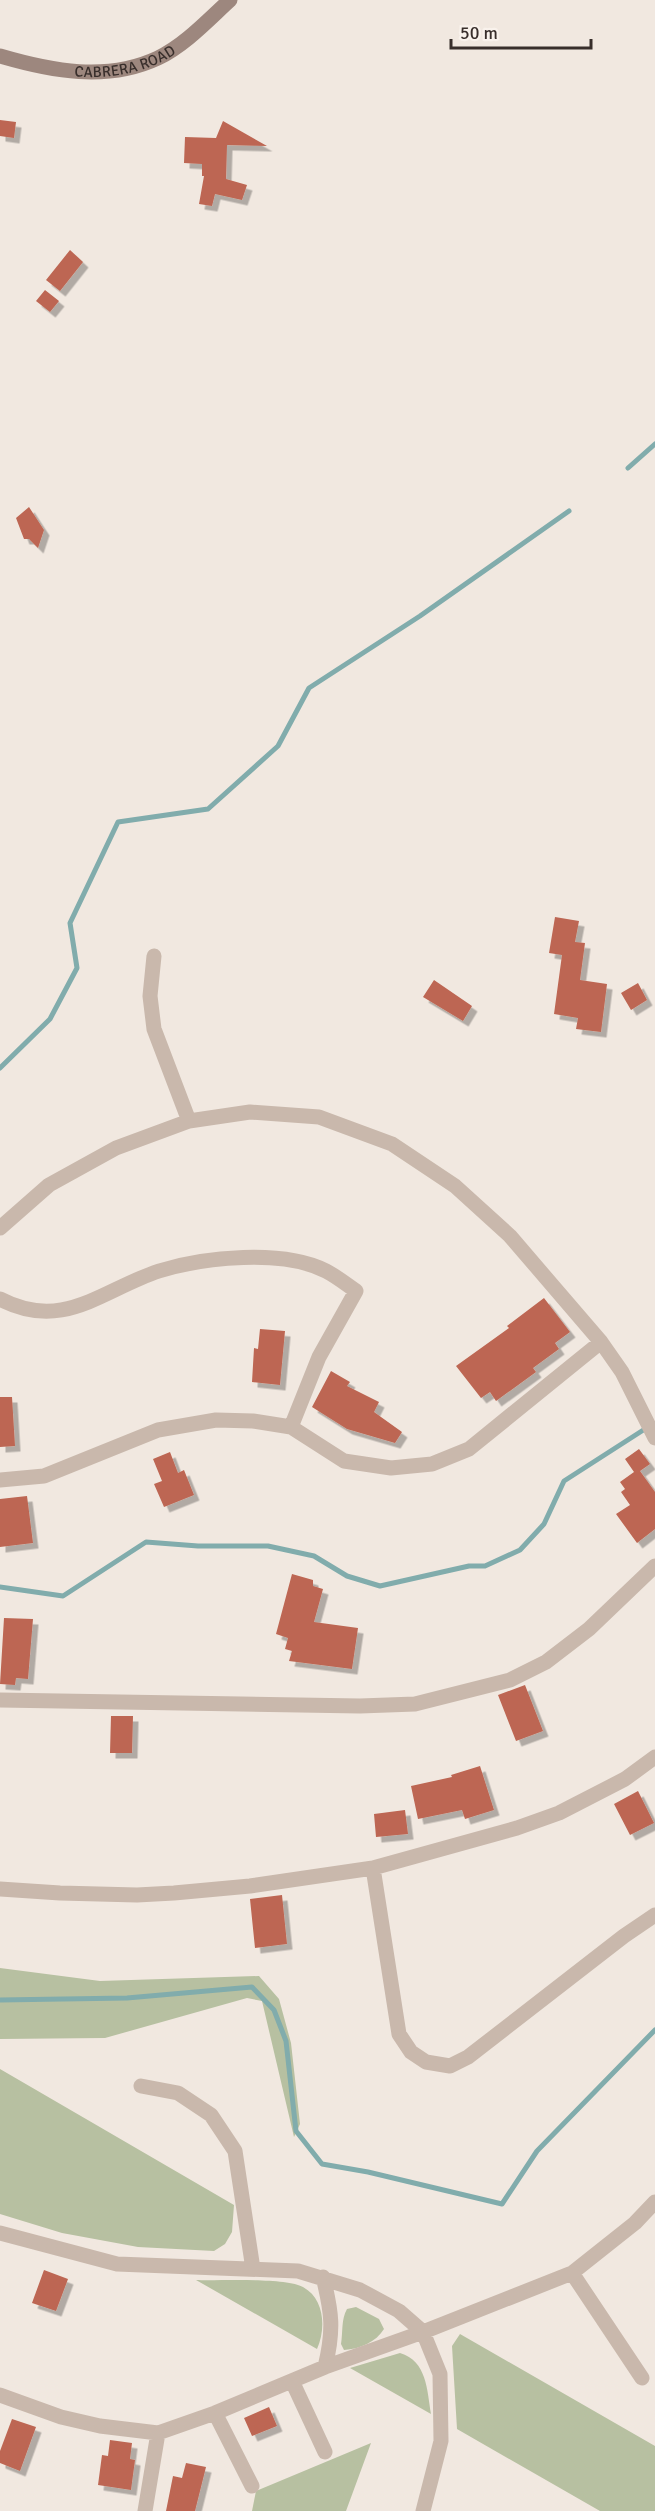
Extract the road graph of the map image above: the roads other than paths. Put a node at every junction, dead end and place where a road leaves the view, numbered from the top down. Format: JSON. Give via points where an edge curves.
{"nodes":[{"id":1,"x":230,"y":0,"type":"edge"},
{"id":2,"x":0,"y":56,"type":"edge"},
{"id":3,"x":154,"y":956,"type":"dead end"},
{"id":4,"x":189,"y":1121,"type":"junction"},
{"id":5,"x":0,"y":1228,"type":"edge"},
{"id":6,"x":0,"y":1299,"type":"edge"},
{"id":7,"x":602,"y":1342,"type":"junction"},
{"id":8,"x":291,"y":1427,"type":"junction"},
{"id":9,"x":655,"y":1438,"type":"edge"},
{"id":10,"x":0,"y":1480,"type":"edge"},
{"id":11,"x":655,"y":1566,"type":"edge"},
{"id":12,"x":0,"y":1700,"type":"edge"},
{"id":13,"x":655,"y":1756,"type":"edge"},
{"id":14,"x":373,"y":1868,"type":"junction"},
{"id":15,"x":0,"y":1889,"type":"edge"},
{"id":16,"x":655,"y":1915,"type":"edge"},
{"id":17,"x":141,"y":2086,"type":"dead end"},
{"id":18,"x":655,"y":2202,"type":"edge"},
{"id":19,"x":0,"y":2233,"type":"edge"},
{"id":20,"x":254,"y":2268,"type":"junction"},
{"id":21,"x":572,"y":2273,"type":"junction"},
{"id":22,"x":323,"y":2277,"type":"junction"},
{"id":23,"x":423,"y":2332,"type":"junction"},
{"id":24,"x":325,"y":2367,"type":"junction"},
{"id":25,"x":642,"y":2378,"type":"dead end"},
{"id":26,"x":292,"y":2381,"type":"junction"},
{"id":27,"x":0,"y":2395,"type":"edge"},
{"id":28,"x":215,"y":2413,"type":"junction"},
{"id":29,"x":158,"y":2433,"type":"junction"},
{"id":30,"x":325,"y":2452,"type":"dead end"},
{"id":31,"x":252,"y":2486,"type":"dead end"},
{"id":32,"x":144,"y":2511,"type":"edge"},
{"id":33,"x":423,"y":2511,"type":"edge"}],
"edges":[{"from":1,"to":2,"type":"main road","name":"CABRERA ROAD","via":[[195,32],[158,57],[127,68],[71,72]]},
{"from":3,"to":4,"type":"street","via":[[150,996],[154,1029]]},
{"from":4,"to":5,"type":"street","via":[[116,1148],[49,1185]]},
{"from":4,"to":7,"type":"street","via":[[250,1112],[319,1117],[392,1144],[455,1186],[510,1236]]},
{"from":6,"to":8,"type":"street","via":[[16,1308],[59,1312],[160,1271],[224,1258],[286,1258],[325,1270],[357,1291],[319,1358]]},
{"from":7,"to":8,"type":"street","via":[[470,1449],[432,1464],[391,1468],[344,1461]]},
{"from":7,"to":9,"type":"street","via":[[622,1372]]},
{"from":8,"to":10,"type":"street","via":[[216,1420],[158,1430],[45,1476]]},
{"from":11,"to":12,"type":"street","via":[[589,1629],[546,1662],[510,1680],[415,1704]]},
{"from":13,"to":14,"type":"street","via":[[625,1779],[559,1813]]},
{"from":14,"to":15,"type":"street","via":[[174,1893]]},
{"from":14,"to":16,"type":"street","via":[[399,2034],[411,2052],[426,2062],[450,2066],[468,2057]]},
{"from":17,"to":20,"type":"street","via":[[178,2093],[211,2115],[235,2151]]},
{"from":18,"to":21,"type":"street"},
{"from":19,"to":20,"type":"street","via":[[117,2265]]},
{"from":20,"to":22,"type":"street"},
{"from":21,"to":23,"type":"street"},
{"from":21,"to":25,"type":"street"},
{"from":22,"to":23,"type":"street","via":[[360,2290],[399,2311]]},
{"from":22,"to":24,"type":"street","via":[[332,2313]]},
{"from":23,"to":24,"type":"street"},
{"from":23,"to":33,"type":"street","via":[[440,2374],[441,2441]]},
{"from":24,"to":26,"type":"street"},
{"from":26,"to":28,"type":"street"},
{"from":26,"to":30,"type":"street"},
{"from":27,"to":29,"type":"street","via":[[61,2417]]},
{"from":28,"to":29,"type":"street"},
{"from":28,"to":31,"type":"street"},
{"from":29,"to":32,"type":"street"}]}
